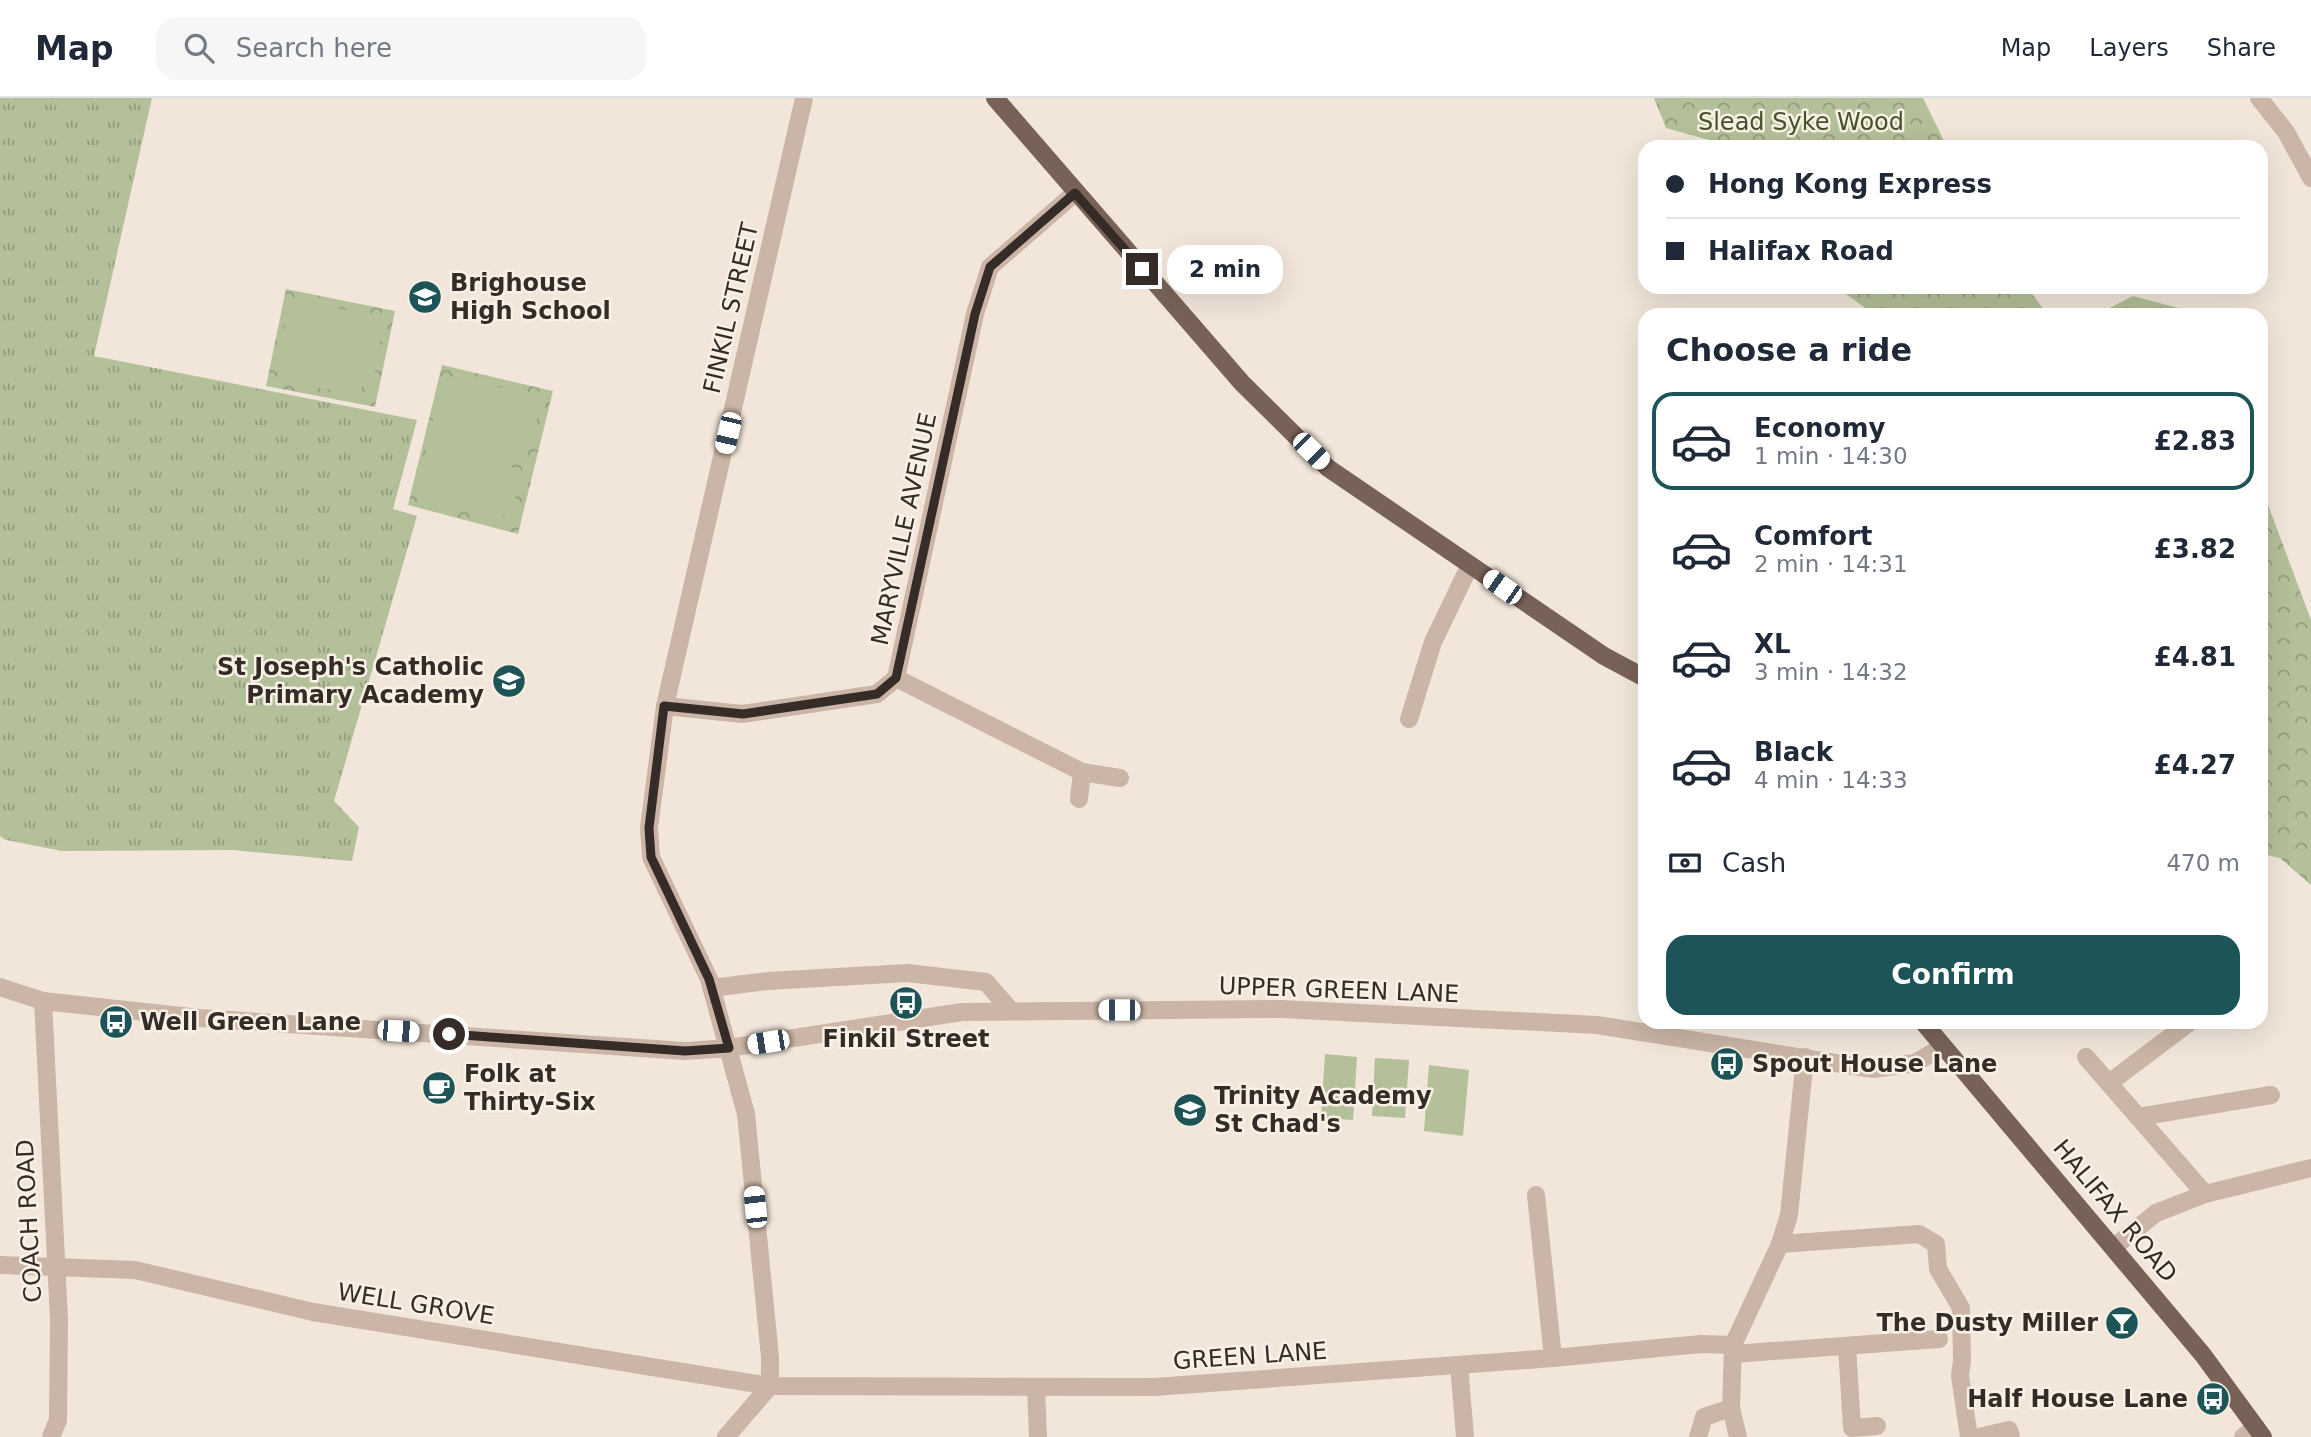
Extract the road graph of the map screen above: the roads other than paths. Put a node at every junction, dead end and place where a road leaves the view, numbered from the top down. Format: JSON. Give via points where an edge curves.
{"nodes":[{"id":1,"x":804,"y":98,"type":"edge"},
{"id":2,"x":995,"y":98,"type":"edge"},
{"id":3,"x":2259,"y":98,"type":"edge"},
{"id":4,"x":2311,"y":178,"type":"edge"},
{"id":5,"x":1075,"y":193,"type":"junction"},
{"id":6,"x":1470,"y":565,"type":"junction"},
{"id":7,"x":1638,"y":673,"type":"edge"},
{"id":8,"x":896,"y":678,"type":"junction"},
{"id":9,"x":664,"y":706,"type":"junction"},
{"id":10,"x":1409,"y":719,"type":"dead end"},
{"id":11,"x":1082,"y":772,"type":"junction"},
{"id":12,"x":1120,"y":778,"type":"dead end"},
{"id":13,"x":1079,"y":799,"type":"dead end"},
{"id":14,"x":0,"y":987,"type":"edge"},
{"id":15,"x":711,"y":988,"type":"junction"},
{"id":16,"x":43,"y":1001,"type":"junction"},
{"id":17,"x":1011,"y":1011,"type":"junction"},
{"id":18,"x":1928,"y":1029,"type":"edge"},
{"id":19,"x":2181,"y":1029,"type":"edge"},
{"id":20,"x":1942,"y":1047,"type":"junction"},
{"id":21,"x":729,"y":1048,"type":"junction"},
{"id":22,"x":1805,"y":1056,"type":"junction"},
{"id":23,"x":2086,"y":1057,"type":"dead end"},
{"id":24,"x":2109,"y":1083,"type":"junction"},
{"id":25,"x":2270,"y":1095,"type":"dead end"},
{"id":26,"x":2138,"y":1118,"type":"junction"},
{"id":27,"x":2311,"y":1168,"type":"edge"},
{"id":28,"x":2205,"y":1194,"type":"junction"},
{"id":29,"x":1536,"y":1195,"type":"dead end"},
{"id":30,"x":1780,"y":1244,"type":"junction"},
{"id":31,"x":2114,"y":1247,"type":"junction"},
{"id":32,"x":0,"y":1265,"type":"edge"},
{"id":33,"x":56,"y":1267,"type":"junction"},
{"id":34,"x":1938,"y":1339,"type":"dead end"},
{"id":35,"x":1847,"y":1346,"type":"junction"},
{"id":36,"x":1733,"y":1350,"type":"junction"},
{"id":37,"x":1552,"y":1358,"type":"junction"},
{"id":38,"x":1459,"y":1365,"type":"junction"},
{"id":39,"x":770,"y":1386,"type":"junction"},
{"id":40,"x":1036,"y":1387,"type":"junction"},
{"id":41,"x":1731,"y":1408,"type":"junction"},
{"id":42,"x":1877,"y":1426,"type":"dead end"},
{"id":43,"x":2254,"y":1434,"type":"edge"},
{"id":44,"x":51,"y":1437,"type":"edge"},
{"id":45,"x":726,"y":1437,"type":"edge"},
{"id":46,"x":1038,"y":1437,"type":"edge"},
{"id":47,"x":1465,"y":1437,"type":"edge"},
{"id":48,"x":1698,"y":1437,"type":"edge"},
{"id":49,"x":1738,"y":1437,"type":"edge"},
{"id":50,"x":1969,"y":1437,"type":"edge"},
{"id":51,"x":1979,"y":1437,"type":"edge"},
{"id":52,"x":2011,"y":1437,"type":"edge"}],
"edges":[{"from":1,"to":9,"type":"street","name":"FINKIL STREET"},
{"from":2,"to":5,"type":"main road"},
{"from":3,"to":4,"type":"street","via":[[2286,132]]},
{"from":5,"to":6,"type":"main road","via":[[1242,383],[1328,468]]},
{"from":5,"to":8,"type":"street","name":"MARYVILLE AVENUE","via":[[990,267],[975,314]]},
{"from":6,"to":7,"type":"main road"},
{"from":6,"to":10,"type":"street","via":[[1433,642]]},
{"from":8,"to":9,"type":"street","name":"MARYVILLE AVENUE","via":[[877,694],[743,714]]},
{"from":8,"to":11,"type":"street"},
{"from":9,"to":15,"type":"street","name":"FINKIL STREET","via":[[649,828],[651,857]]},
{"from":11,"to":12,"type":"street"},
{"from":11,"to":13,"type":"street"},
{"from":14,"to":16,"type":"street"},
{"from":15,"to":17,"type":"street","via":[[907,973],[986,982]]},
{"from":15,"to":21,"type":"street","name":"FINKIL STREET"},
{"from":16,"to":21,"type":"street","via":[[200,1018],[685,1051]]},
{"from":16,"to":33,"type":"street","name":"COACH ROAD"},
{"from":17,"to":21,"type":"street","name":"UPPER GREEN LANE","via":[[962,1012]]},
{"from":17,"to":22,"type":"street","name":"UPPER GREEN LANE","via":[[1282,1009],[1597,1026]]},
{"from":18,"to":20,"type":"main road","name":"HALIFAX ROAD"},
{"from":19,"to":24,"type":"street"},
{"from":20,"to":22,"type":"street","name":"UPPER GREEN LANE","via":[[1915,1063],[1873,1069]]},
{"from":20,"to":31,"type":"main road","name":"HALIFAX ROAD"},
{"from":21,"to":39,"type":"street","name":"FINKIL STREET","via":[[746,1114]]},
{"from":22,"to":30,"type":"street","via":[[1789,1214]]},
{"from":23,"to":24,"type":"street"},
{"from":24,"to":26,"type":"street"},
{"from":25,"to":26,"type":"street"},
{"from":26,"to":28,"type":"street"},
{"from":27,"to":28,"type":"street"},
{"from":28,"to":31,"type":"street","via":[[2156,1213]]},
{"from":29,"to":37,"type":"street"},
{"from":30,"to":36,"type":"street"},
{"from":30,"to":50,"type":"street","via":[[1919,1234],[1936,1244],[1938,1269],[1961,1308],[1959,1376]]},
{"from":31,"to":43,"type":"main road","name":"HALIFAX ROAD","via":[[2203,1355]]},
{"from":32,"to":33,"type":"street","name":"WELL GROVE"},
{"from":33,"to":39,"type":"street","name":"WELL GROVE","via":[[135,1270],[313,1312]]},
{"from":33,"to":44,"type":"street","name":"COACH ROAD","via":[[58,1420]]},
{"from":34,"to":35,"type":"street","name":"GREEN LANE"},
{"from":35,"to":36,"type":"street","name":"GREEN LANE"},
{"from":35,"to":42,"type":"street","via":[[1852,1428]]},
{"from":36,"to":37,"type":"street","name":"GREEN LANE","via":[[1701,1344]]},
{"from":36,"to":41,"type":"street"},
{"from":37,"to":38,"type":"street","name":"GREEN LANE"},
{"from":38,"to":40,"type":"street","name":"GREEN LANE","via":[[1154,1387]]},
{"from":38,"to":47,"type":"street"},
{"from":39,"to":40,"type":"street","name":"GREEN LANE"},
{"from":39,"to":45,"type":"street"},
{"from":40,"to":46,"type":"street"},
{"from":41,"to":48,"type":"street","via":[[1704,1417]]},
{"from":41,"to":49,"type":"street"},
{"from":51,"to":52,"type":"street","via":[[2009,1430]]}]}
